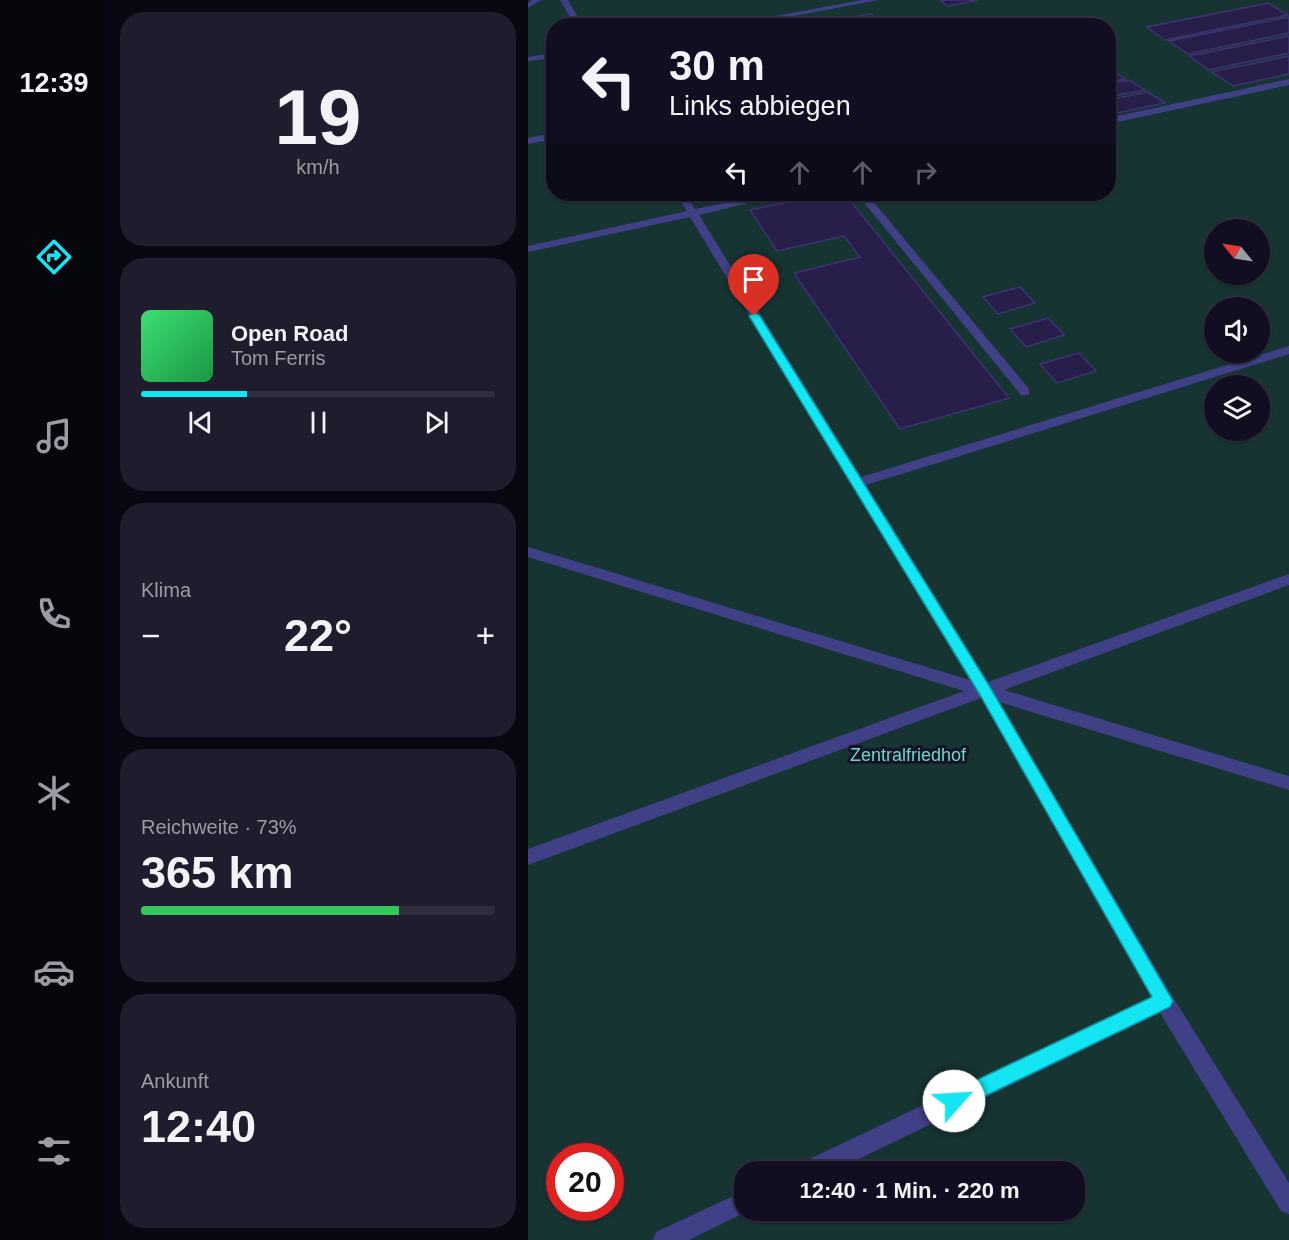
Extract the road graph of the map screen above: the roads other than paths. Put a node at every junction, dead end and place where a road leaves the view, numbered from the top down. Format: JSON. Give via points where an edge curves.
{"nodes":[{"id":1,"x":537,"y":0,"type":"edge"},
{"id":2,"x":564,"y":0,"type":"edge"},
{"id":3,"x":875,"y":0,"type":"edge"},
{"id":4,"x":528,"y":6,"type":"edge"},
{"id":5,"x":574,"y":18,"type":"edge"},
{"id":6,"x":771,"y":18,"type":"edge"},
{"id":7,"x":546,"y":56,"type":"edge"},
{"id":8,"x":528,"y":59,"type":"edge"},
{"id":9,"x":1289,"y":82,"type":"edge"},
{"id":10,"x":1116,"y":120,"type":"edge"},
{"id":11,"x":546,"y":138,"type":"edge"},
{"id":12,"x":528,"y":141,"type":"edge"},
{"id":13,"x":685,"y":201,"type":"edge"},
{"id":14,"x":747,"y":201,"type":"edge"},
{"id":15,"x":868,"y":201,"type":"edge"},
{"id":16,"x":691,"y":213,"type":"junction"},
{"id":17,"x":528,"y":249,"type":"edge"},
{"id":18,"x":1289,"y":350,"type":"edge"},
{"id":19,"x":1025,"y":392,"type":"dead end"},
{"id":20,"x":857,"y":483,"type":"junction"},
{"id":21,"x":528,"y":552,"type":"edge"},
{"id":22,"x":1289,"y":579,"type":"edge"},
{"id":23,"x":985,"y":691,"type":"junction"},
{"id":24,"x":1289,"y":783,"type":"edge"},
{"id":25,"x":528,"y":857,"type":"edge"},
{"id":26,"x":1164,"y":1001,"type":"junction"},
{"id":27,"x":830,"y":1161,"type":"edge"},
{"id":28,"x":1289,"y":1203,"type":"edge"},
{"id":29,"x":734,"y":1207,"type":"edge"},
{"id":30,"x":664,"y":1240,"type":"edge"}],
"edges":[{"from":1,"to":4,"type":"lane"},
{"from":2,"to":5,"type":"lane"},
{"from":3,"to":6,"type":"lane"},
{"from":7,"to":8,"type":"lane"},
{"from":9,"to":10,"type":"lane"},
{"from":11,"to":12,"type":"lane"},
{"from":13,"to":16,"type":"lane"},
{"from":14,"to":16,"type":"lane"},
{"from":15,"to":19,"type":"lane"},
{"from":16,"to":17,"type":"lane"},
{"from":16,"to":20,"type":"lane"},
{"from":18,"to":20,"type":"lane"},
{"from":20,"to":23,"type":"lane"},
{"from":21,"to":23,"type":"lane"},
{"from":22,"to":23,"type":"lane"},
{"from":23,"to":24,"type":"lane"},
{"from":23,"to":25,"type":"lane"},
{"from":23,"to":26,"type":"lane"},
{"from":26,"to":27,"type":"lane"},
{"from":26,"to":28,"type":"lane"},
{"from":29,"to":30,"type":"lane"}]}
